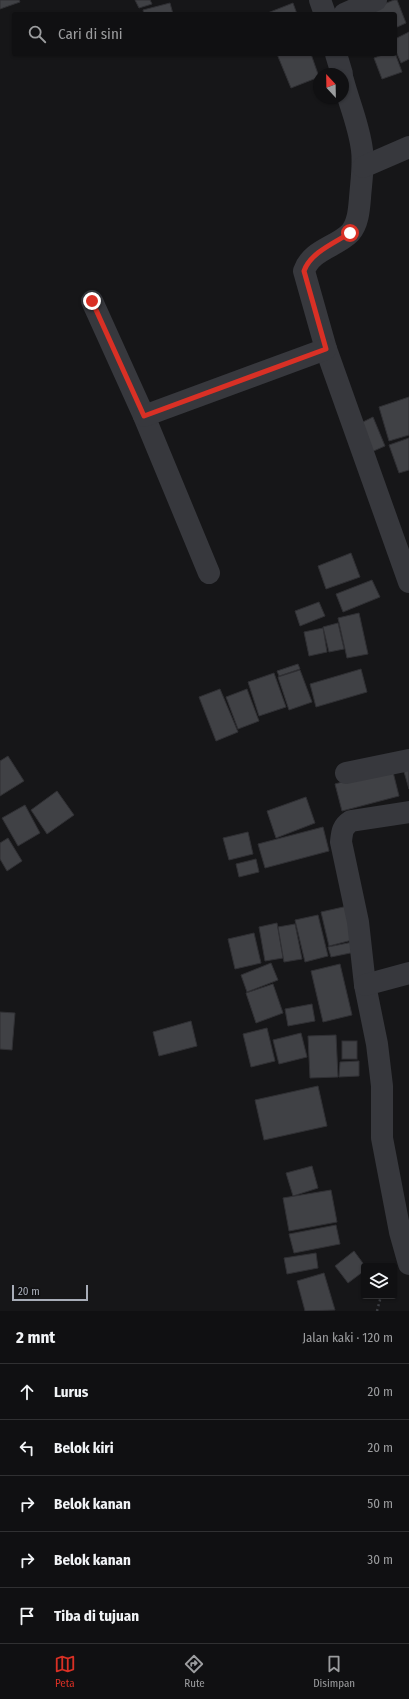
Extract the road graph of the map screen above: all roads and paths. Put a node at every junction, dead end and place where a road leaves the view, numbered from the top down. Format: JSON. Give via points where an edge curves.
{"nodes":[{"id":1,"x":320,"y":0,"type":"edge"},
{"id":2,"x":376,"y":0,"type":"edge"},
{"id":3,"x":324,"y":12,"type":"edge"},
{"id":4,"x":349,"y":12,"type":"edge"},
{"id":5,"x":337,"y":56,"type":"edge"},
{"id":6,"x":340,"y":68,"type":"edge"},
{"id":7,"x":349,"y":98,"type":"edge"},
{"id":8,"x":409,"y":147,"type":"edge"},
{"id":9,"x":363,"y":167,"type":"junction"},
{"id":10,"x":92,"y":301,"type":"dead end"},
{"id":11,"x":326,"y":349,"type":"junction"},
{"id":12,"x":144,"y":416,"type":"junction"},
{"id":13,"x":209,"y":573,"type":"dead end"},
{"id":14,"x":409,"y":582,"type":"edge"},
{"id":15,"x":409,"y":760,"type":"edge"},
{"id":16,"x":346,"y":773,"type":"dead end"},
{"id":17,"x":409,"y":812,"type":"edge"},
{"id":18,"x":409,"y":973,"type":"edge"},
{"id":19,"x":365,"y":985,"type":"junction"},
{"id":20,"x":409,"y":1264,"type":"edge"},
{"id":21,"x":381,"y":1299,"type":"edge"},
{"id":22,"x":377,"y":1311,"type":"edge"}],
"edges":[{"from":1,"to":3,"type":"street"},
{"from":2,"to":4,"type":"street"},
{"from":5,"to":6,"type":"street"},
{"from":7,"to":9,"type":"street","via":[[356,119]]},
{"from":8,"to":9,"type":"street"},
{"from":9,"to":11,"type":"street","via":[[355,225],[350,233],[307,263],[304,271]]},
{"from":10,"to":12,"type":"street"},
{"from":11,"to":12,"type":"street"},
{"from":11,"to":14,"type":"street"},
{"from":12,"to":13,"type":"street"},
{"from":15,"to":16,"type":"street"},
{"from":17,"to":19,"type":"street","via":[[351,822],[344,826],[342,831],[358,922]]},
{"from":18,"to":19,"type":"street"},
{"from":19,"to":20,"type":"street","via":[[377,1044],[382,1086],[382,1138],[400,1232]]},
{"from":21,"to":22,"type":"path"}]}
